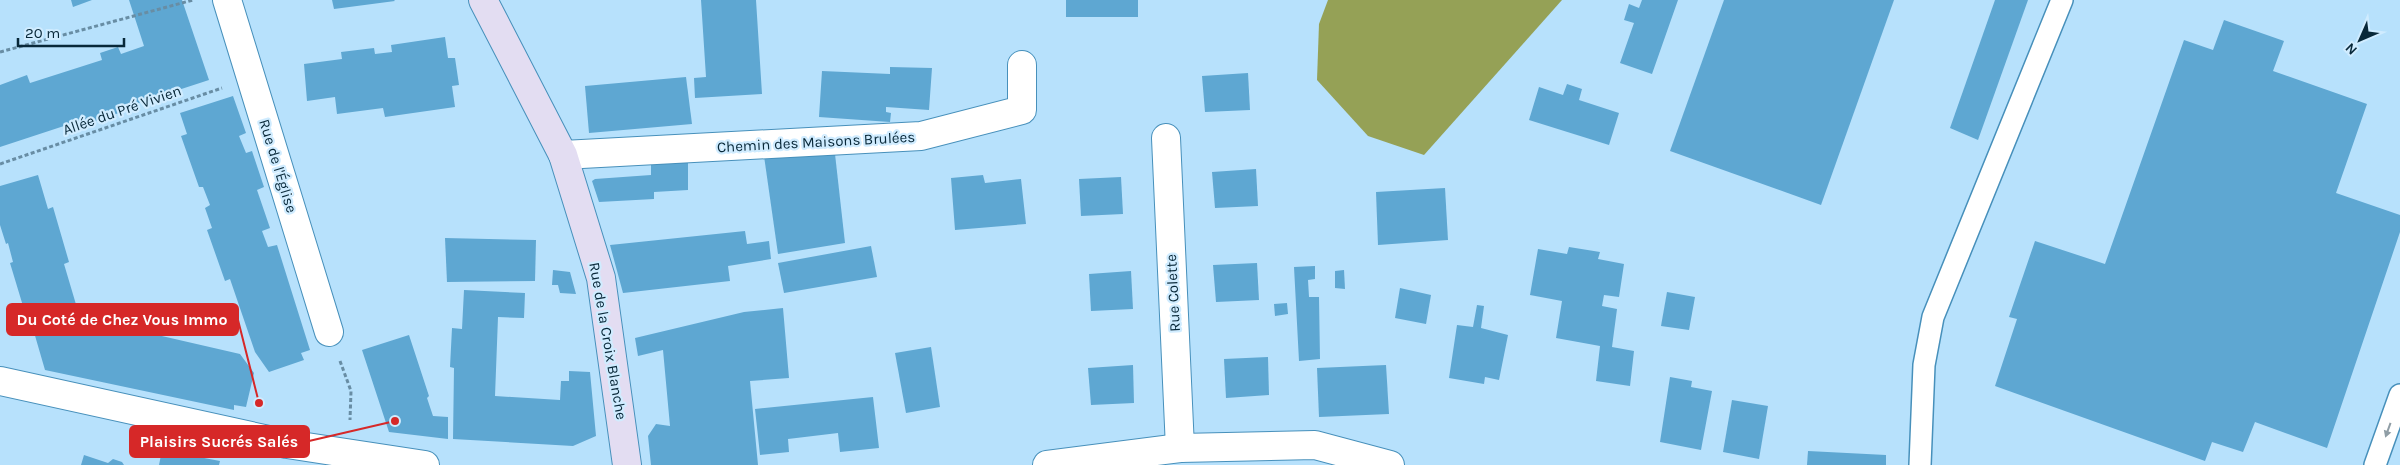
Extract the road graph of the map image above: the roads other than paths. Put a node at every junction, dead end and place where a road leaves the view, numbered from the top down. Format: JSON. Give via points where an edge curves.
{"nodes":[{"id":1,"x":227,"y":0,"type":"edge"},
{"id":2,"x":482,"y":0,"type":"edge"},
{"id":3,"x":2062,"y":0,"type":"edge"},
{"id":4,"x":1022,"y":65,"type":"dead end"},
{"id":5,"x":1166,"y":138,"type":"dead end"},
{"id":6,"x":563,"y":155,"type":"junction"},
{"id":7,"x":329,"y":332,"type":"dead end"},
{"id":8,"x":0,"y":381,"type":"edge"},
{"id":9,"x":2400,"y":395,"type":"edge"},
{"id":10,"x":1180,"y":448,"type":"junction"},
{"id":11,"x":425,"y":465,"type":"edge"},
{"id":12,"x":627,"y":465,"type":"edge"},
{"id":13,"x":1047,"y":465,"type":"edge"},
{"id":14,"x":1390,"y":465,"type":"edge"},
{"id":15,"x":1920,"y":465,"type":"edge"},
{"id":16,"x":2375,"y":465,"type":"edge"}],
"edges":[{"from":1,"to":7,"type":"street","name":"Rue de l'Église"},
{"from":2,"to":6,"type":"street","name":"Rue de la Croix Blanche"},
{"from":3,"to":15,"type":"lane","via":[[1933,317],[1924,365]]},
{"from":4,"to":6,"type":"street","name":"Chemin des Maisons Brulées","via":[[1022,110],[921,136]]},
{"from":5,"to":10,"type":"street","name":"Rue Colette"},
{"from":6,"to":12,"type":"street","name":"Rue de la Croix Blanche","via":[[601,278]]},
{"from":8,"to":11,"type":"street","via":[[287,444]]},
{"from":9,"to":16,"type":"lane","one_way":true},
{"from":10,"to":13,"type":"street"},
{"from":10,"to":14,"type":"street","via":[[1314,445]]}]}
